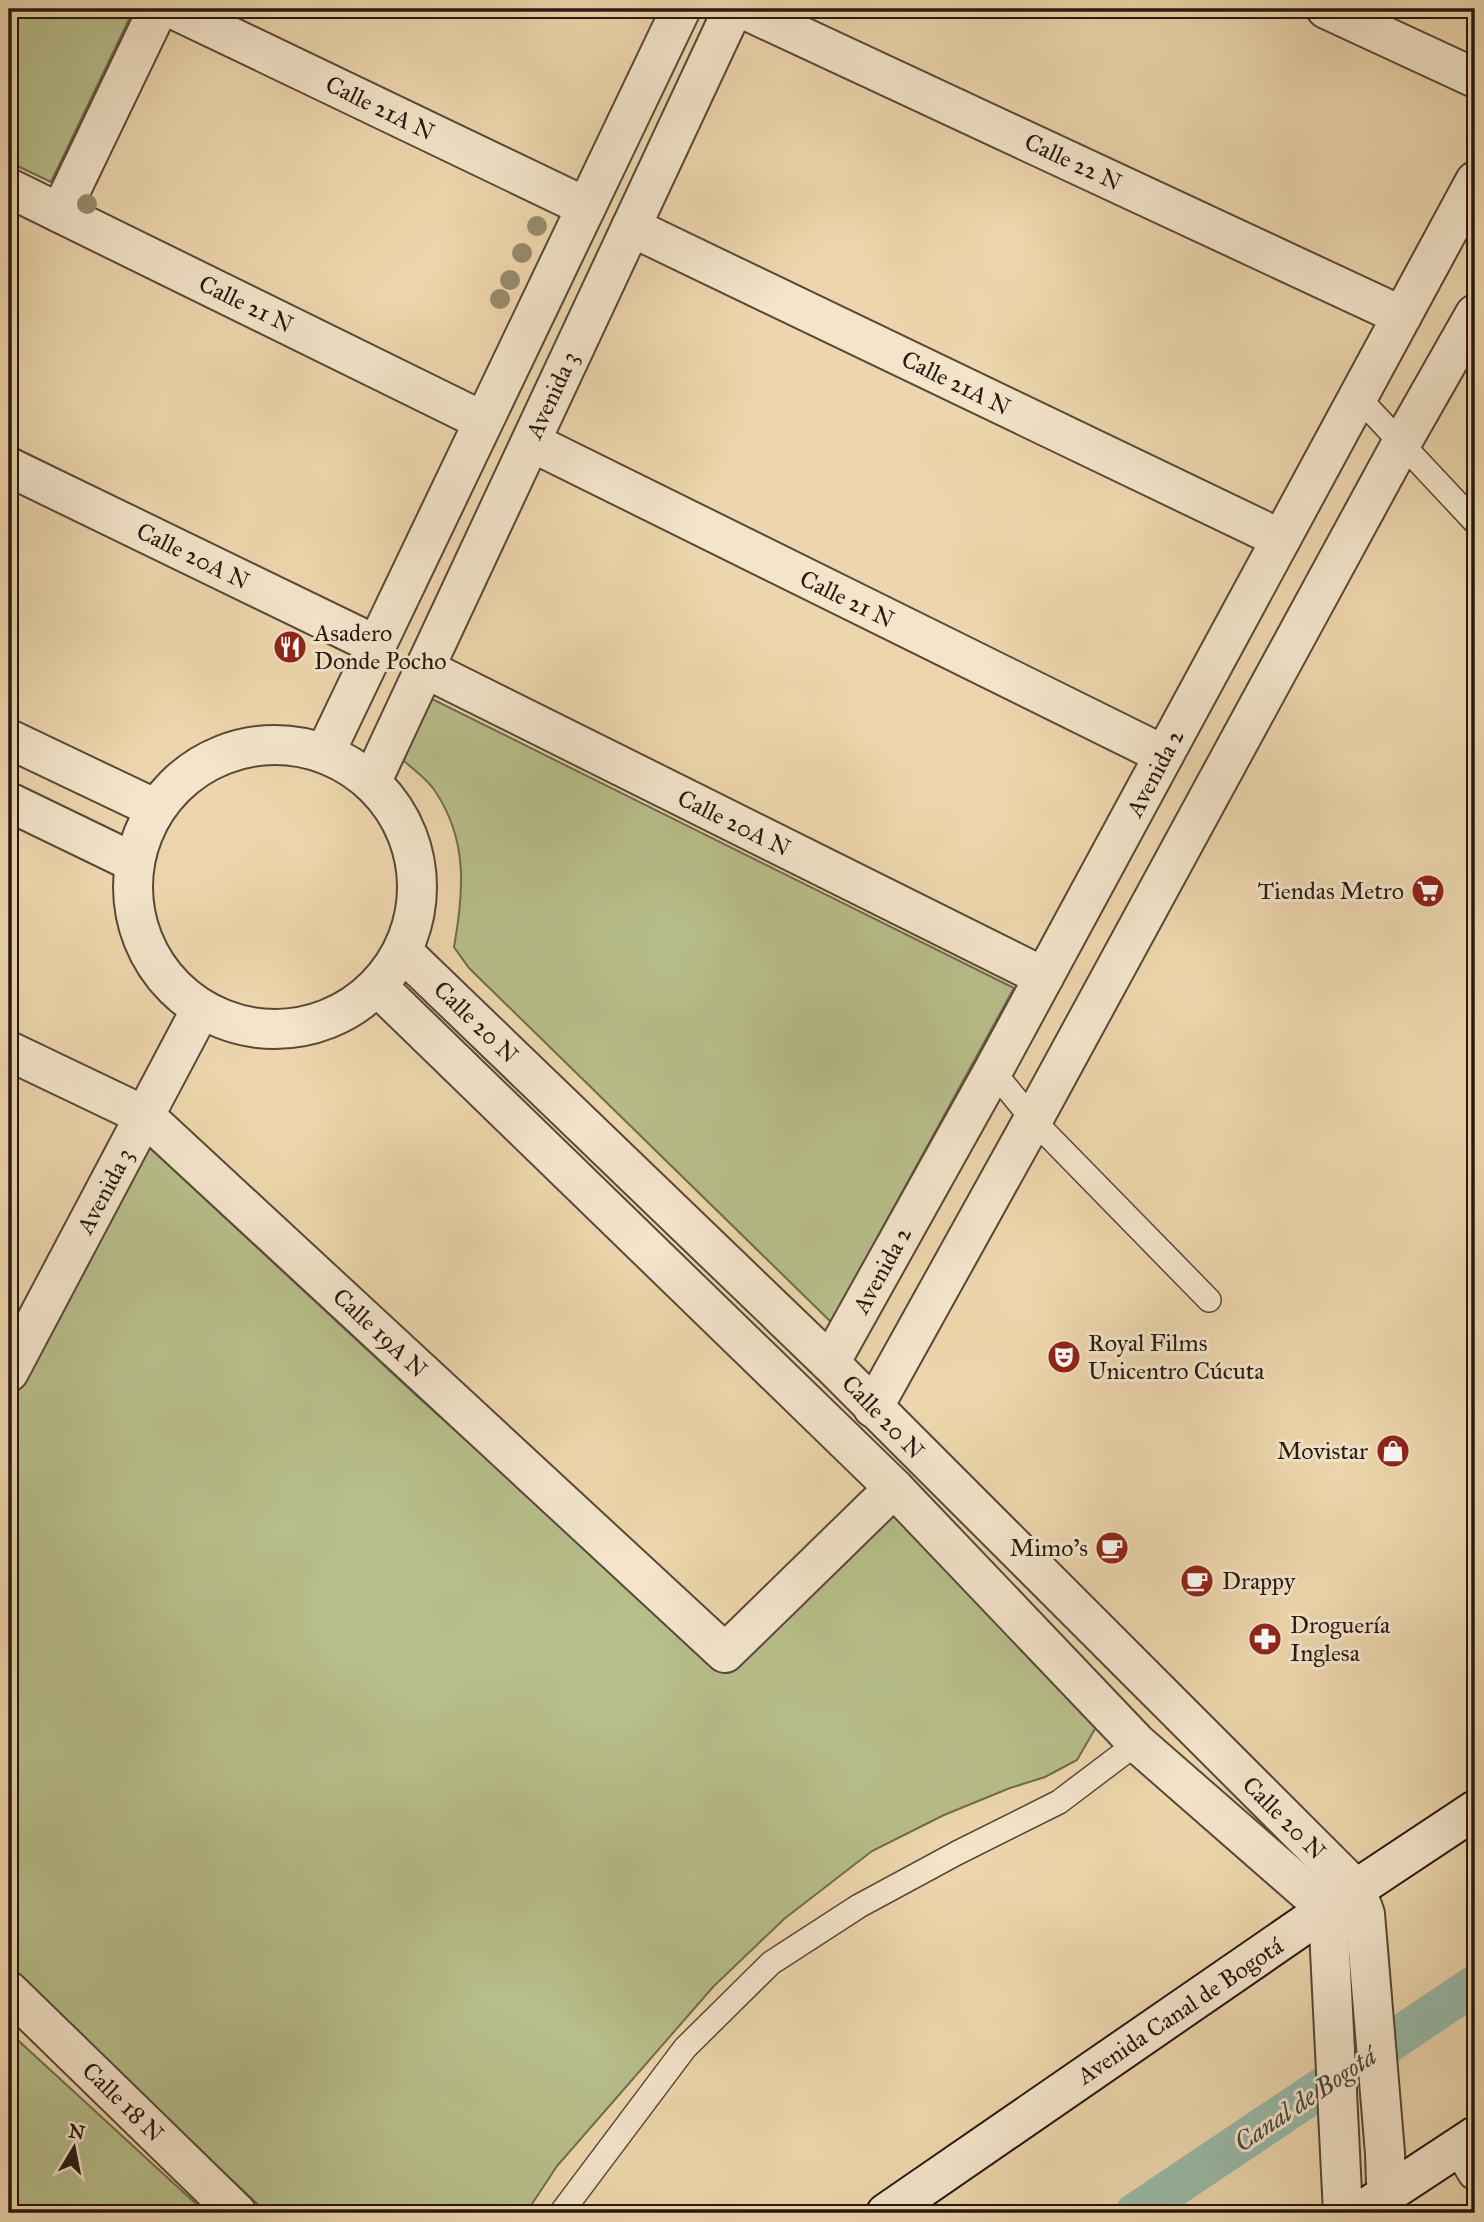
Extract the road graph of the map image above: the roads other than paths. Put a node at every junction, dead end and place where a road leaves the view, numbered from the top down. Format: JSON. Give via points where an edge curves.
{"nodes":[{"id":1,"x":158,"y":9,"type":"edge"},
{"id":2,"x":173,"y":9,"type":"edge"},
{"id":3,"x":681,"y":9,"type":"edge"},
{"id":4,"x":733,"y":9,"type":"edge"},
{"id":5,"x":743,"y":9,"type":"edge"},
{"id":6,"x":1326,"y":9,"type":"edge"},
{"id":7,"x":1475,"y":78,"type":"edge"},
{"id":8,"x":1475,"y":181,"type":"edge"},
{"id":9,"x":9,"y":188,"type":"edge"},
{"id":10,"x":586,"y":207,"type":"junction"},
{"id":11,"x":61,"y":213,"type":"junction"},
{"id":12,"x":631,"y":227,"type":"junction"},
{"id":13,"x":1475,"y":314,"type":"edge"},
{"id":14,"x":1402,"y":316,"type":"junction"},
{"id":15,"x":1358,"y":397,"type":"junction"},
{"id":16,"x":483,"y":421,"type":"junction"},
{"id":17,"x":531,"y":442,"type":"junction"},
{"id":18,"x":1401,"y":444,"type":"junction"},
{"id":19,"x":9,"y":467,"type":"edge"},
{"id":20,"x":1475,"y":522,"type":"edge"},
{"id":21,"x":1281,"y":539,"type":"junction"},
{"id":22,"x":376,"y":645,"type":"junction"},
{"id":23,"x":424,"y":668,"type":"junction"},
{"id":24,"x":9,"y":739,"type":"edge"},
{"id":25,"x":325,"y":752,"type":"junction"},
{"id":26,"x":1164,"y":755,"type":"junction"},
{"id":27,"x":372,"y":781,"type":"junction"},
{"id":28,"x":9,"y":802,"type":"edge"},
{"id":29,"x":154,"y":808,"type":"junction"},
{"id":30,"x":134,"y":862,"type":"junction"},
{"id":31,"x":403,"y":952,"type":"junction"},
{"id":32,"x":1044,"y":977,"type":"junction"},
{"id":33,"x":378,"y":987,"type":"junction"},
{"id":34,"x":201,"y":1009,"type":"junction"},
{"id":35,"x":9,"y":1051,"type":"edge"},
{"id":36,"x":993,"y":1071,"type":"junction"},
{"id":37,"x":145,"y":1116,"type":"junction"},
{"id":38,"x":1033,"y":1120,"type":"junction"},
{"id":39,"x":1209,"y":1300,"type":"dead end"},
{"id":40,"x":13,"y":1353,"type":"edge"},
{"id":41,"x":830,"y":1363,"type":"junction"},
{"id":42,"x":873,"y":1408,"type":"junction"},
{"id":43,"x":894,"y":1488,"type":"junction"},
{"id":44,"x":1137,"y":1743,"type":"junction"},
{"id":45,"x":1475,"y":1810,"type":"edge"},
{"id":46,"x":1344,"y":1914,"type":"junction"},
{"id":47,"x":9,"y":1991,"type":"edge"},
{"id":48,"x":1470,"y":2152,"type":"edge"},
{"id":49,"x":1364,"y":2204,"type":"edge"},
{"id":50,"x":237,"y":2213,"type":"edge"},
{"id":51,"x":561,"y":2213,"type":"edge"},
{"id":52,"x":886,"y":2213,"type":"edge"}],
"edges":[{"from":1,"to":11,"type":"street"},
{"from":2,"to":10,"type":"street","name":"Calle 21A N"},
{"from":3,"to":10,"type":"street","name":"Avenida 3"},
{"from":4,"to":12,"type":"street","name":"Avenida 3"},
{"from":5,"to":14,"type":"street","name":"Calle 22 N"},
{"from":6,"to":7,"type":"street"},
{"from":8,"to":14,"type":"street","name":"Avenida 2"},
{"from":9,"to":11,"type":"street","name":"Calle 21 N"},
{"from":10,"to":16,"type":"street","name":"Avenida 3"},
{"from":11,"to":16,"type":"street","name":"Calle 21 N"},
{"from":12,"to":17,"type":"street","name":"Avenida 3"},
{"from":12,"to":21,"type":"street","name":"Calle 21A N"},
{"from":13,"to":18,"type":"street"},
{"from":14,"to":15,"type":"street","name":"Avenida 2"},
{"from":15,"to":18,"type":"lane"},
{"from":15,"to":21,"type":"street","name":"Avenida 2"},
{"from":16,"to":22,"type":"street","name":"Avenida 3"},
{"from":17,"to":23,"type":"street","name":"Avenida 3"},
{"from":17,"to":26,"type":"street","name":"Calle 21 N"},
{"from":18,"to":20,"type":"lane"},
{"from":18,"to":38,"type":"street"},
{"from":19,"to":22,"type":"street","name":"Calle 20A N"},
{"from":21,"to":26,"type":"street","name":"Avenida 2"},
{"from":22,"to":25,"type":"street","name":"Avenida 3"},
{"from":23,"to":27,"type":"street","name":"Avenida 3"},
{"from":23,"to":32,"type":"street","name":"Calle 20A N"},
{"from":24,"to":29,"type":"street"},
{"from":25,"to":27,"type":"street"},
{"from":25,"to":29,"type":"street","via":[[277,744],[230,750],[187,773]]},
{"from":26,"to":32,"type":"street","name":"Avenida 2"},
{"from":27,"to":31,"type":"street","via":[[401,818],[416,861],[417,908]]},
{"from":28,"to":30,"type":"street"},
{"from":29,"to":30,"type":"street"},
{"from":30,"to":34,"type":"street","via":[[132,905],[144,946],[168,982]]},
{"from":31,"to":33,"type":"street"},
{"from":31,"to":41,"type":"street","name":"Calle 20 N"},
{"from":32,"to":36,"type":"street","name":"Avenida 2"},
{"from":33,"to":34,"type":"street","via":[[339,1014],[293,1028],[246,1027]]},
{"from":33,"to":43,"type":"street","name":"Calle 20 N"},
{"from":34,"to":37,"type":"street","name":"Avenida 3"},
{"from":35,"to":37,"type":"street","name":"Calle 19A N"},
{"from":36,"to":38,"type":"lane"},
{"from":36,"to":41,"type":"street","name":"Avenida 2"},
{"from":37,"to":40,"type":"street","name":"Avenida 3"},
{"from":37,"to":43,"type":"street","name":"Calle 19A N","via":[[725,1653]]},
{"from":38,"to":39,"type":"lane"},
{"from":38,"to":42,"type":"street"},
{"from":41,"to":42,"type":"street","name":"Calle 20 N"},
{"from":42,"to":46,"type":"street","name":"Calle 20 N"},
{"from":43,"to":44,"type":"street","name":"Calle 20 N"},
{"from":44,"to":46,"type":"street","name":"Calle 20 N"},
{"from":44,"to":51,"type":"lane","via":[[1059,1802],[859,1906],[771,1963],[685,2048]]},
{"from":45,"to":46,"type":"street","name":"Avenida Canal de Bogotá"},
{"from":46,"to":49,"type":"street"},
{"from":46,"to":49,"type":"street","via":[[1385,2153]]},
{"from":46,"to":52,"type":"street","name":"Avenida Canal de Bogotá"},
{"from":47,"to":50,"type":"street","name":"Calle 18 N"},
{"from":48,"to":49,"type":"street"}]}
